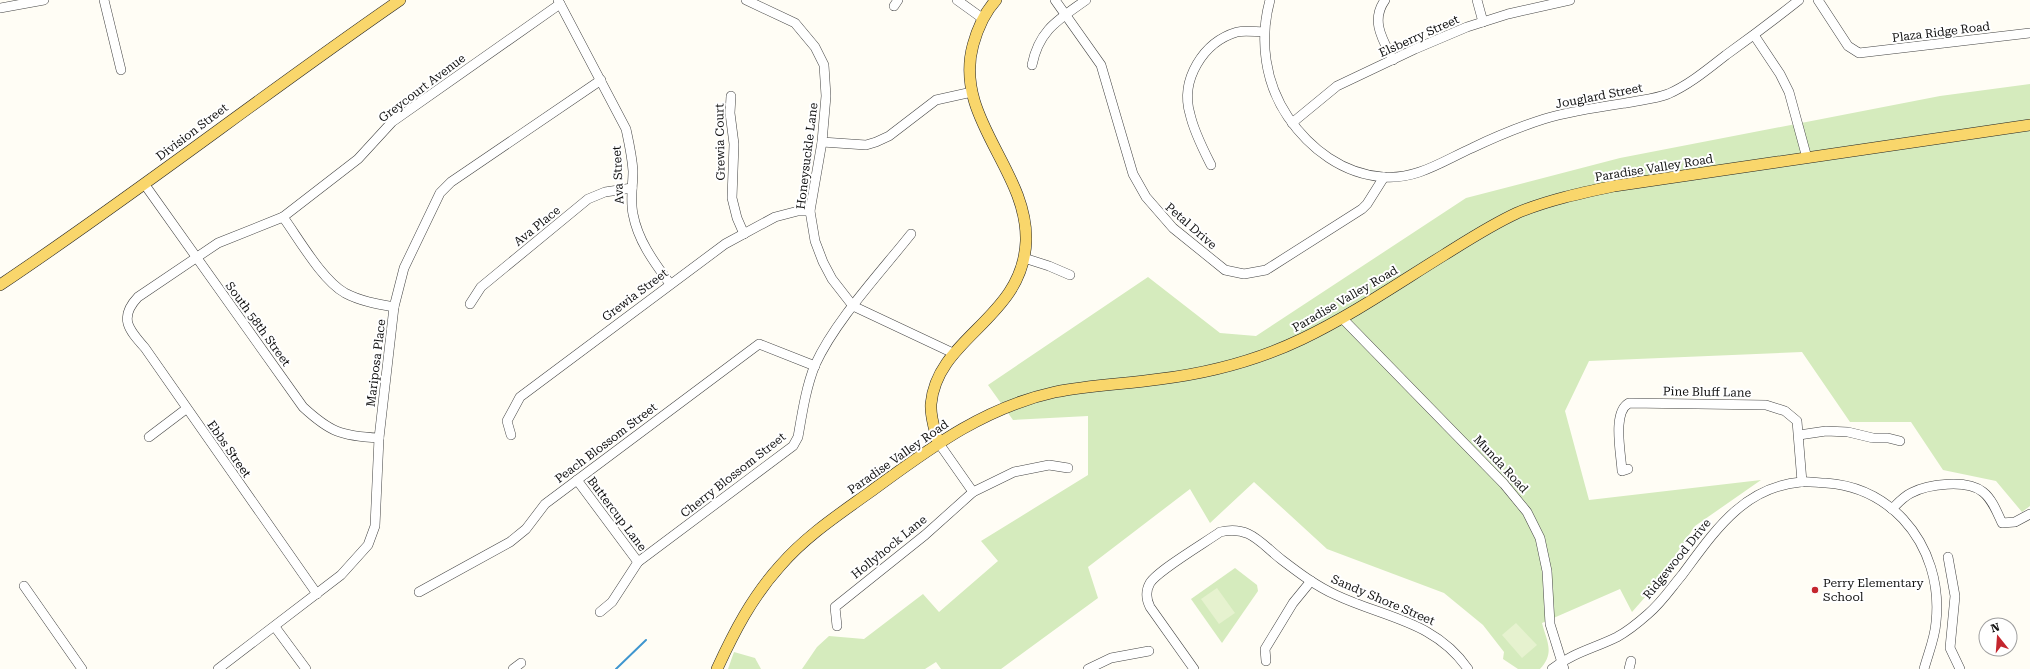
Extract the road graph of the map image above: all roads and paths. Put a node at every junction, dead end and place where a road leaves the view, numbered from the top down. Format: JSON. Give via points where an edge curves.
{"nodes":[{"id":1,"x":44,"y":0,"type":"edge"},
{"id":2,"x":104,"y":0,"type":"edge"},
{"id":3,"x":400,"y":0,"type":"edge"},
{"id":4,"x":746,"y":0,"type":"edge"},
{"id":5,"x":957,"y":0,"type":"edge"},
{"id":6,"x":996,"y":0,"type":"edge"},
{"id":7,"x":1055,"y":0,"type":"edge"},
{"id":8,"x":1086,"y":0,"type":"edge"},
{"id":9,"x":1270,"y":0,"type":"edge"},
{"id":10,"x":1385,"y":0,"type":"edge"},
{"id":11,"x":1476,"y":0,"type":"edge"},
{"id":12,"x":1570,"y":0,"type":"edge"},
{"id":13,"x":1799,"y":0,"type":"edge"},
{"id":14,"x":1818,"y":0,"type":"edge"},
{"id":15,"x":559,"y":2,"type":"edge"},
{"id":16,"x":0,"y":8,"type":"edge"},
{"id":17,"x":1065,"y":15,"type":"junction"},
{"id":18,"x":982,"y":18,"type":"junction"},
{"id":19,"x":1483,"y":22,"type":"junction"},
{"id":20,"x":1264,"y":32,"type":"junction"},
{"id":21,"x":2030,"y":33,"type":"edge"},
{"id":22,"x":1754,"y":35,"type":"junction"},
{"id":23,"x":1393,"y":60,"type":"junction"},
{"id":24,"x":1032,"y":65,"type":"dead end"},
{"id":25,"x":122,"y":70,"type":"dead end"},
{"id":26,"x":601,"y":80,"type":"junction"},
{"id":27,"x":972,"y":92,"type":"junction"},
{"id":28,"x":731,"y":96,"type":"dead end"},
{"id":29,"x":1292,"y":123,"type":"junction"},
{"id":30,"x":2030,"y":125,"type":"edge"},
{"id":31,"x":822,"y":142,"type":"junction"},
{"id":32,"x":1807,"y":158,"type":"junction"},
{"id":33,"x":1211,"y":165,"type":"dead end"},
{"id":34,"x":1384,"y":177,"type":"junction"},
{"id":35,"x":145,"y":185,"type":"junction"},
{"id":36,"x":632,"y":188,"type":"junction"},
{"id":37,"x":810,"y":211,"type":"junction"},
{"id":38,"x":283,"y":217,"type":"junction"},
{"id":39,"x":744,"y":234,"type":"junction"},
{"id":40,"x":911,"y":234,"type":"dead end"},
{"id":41,"x":196,"y":258,"type":"junction"},
{"id":42,"x":1024,"y":258,"type":"junction"},
{"id":43,"x":1070,"y":276,"type":"dead end"},
{"id":44,"x":670,"y":284,"type":"junction"},
{"id":45,"x":0,"y":285,"type":"edge"},
{"id":46,"x":470,"y":304,"type":"dead end"},
{"id":47,"x":853,"y":306,"type":"junction"},
{"id":48,"x":394,"y":308,"type":"junction"},
{"id":49,"x":127,"y":316,"type":"joint"},
{"id":50,"x":1342,"y":318,"type":"junction"},
{"id":51,"x":953,"y":353,"type":"junction"},
{"id":52,"x":815,"y":366,"type":"junction"},
{"id":53,"x":186,"y":409,"type":"junction"},
{"id":54,"x":511,"y":435,"type":"dead end"},
{"id":55,"x":1799,"y":435,"type":"junction"},
{"id":56,"x":149,"y":437,"type":"dead end"},
{"id":57,"x":379,"y":438,"type":"junction"},
{"id":58,"x":1900,"y":441,"type":"dead end"},
{"id":59,"x":938,"y":442,"type":"junction"},
{"id":60,"x":1068,"y":468,"type":"dead end"},
{"id":61,"x":1628,"y":470,"type":"dead end"},
{"id":62,"x":577,"y":480,"type":"junction"},
{"id":63,"x":1802,"y":482,"type":"junction"},
{"id":64,"x":973,"y":492,"type":"junction"},
{"id":65,"x":1892,"y":509,"type":"junction"},
{"id":66,"x":2030,"y":514,"type":"edge"},
{"id":67,"x":1948,"y":557,"type":"dead end"},
{"id":68,"x":638,"y":562,"type":"junction"},
{"id":69,"x":1310,"y":581,"type":"junction"},
{"id":70,"x":24,"y":586,"type":"dead end"},
{"id":71,"x":420,"y":592,"type":"dead end"},
{"id":72,"x":317,"y":594,"type":"junction"},
{"id":73,"x":600,"y":612,"type":"dead end"},
{"id":74,"x":837,"y":626,"type":"dead end"},
{"id":75,"x":275,"y":627,"type":"junction"},
{"id":76,"x":1149,"y":651,"type":"dead end"},
{"id":77,"x":1266,"y":661,"type":"dead end"},
{"id":78,"x":521,"y":663,"type":"dead end"},
{"id":79,"x":1563,"y":665,"type":"edge"},
{"id":80,"x":82,"y":669,"type":"edge"},
{"id":81,"x":218,"y":669,"type":"edge"},
{"id":82,"x":306,"y":669,"type":"edge"},
{"id":83,"x":513,"y":669,"type":"edge"},
{"id":84,"x":717,"y":669,"type":"edge"},
{"id":85,"x":1088,"y":669,"type":"edge"},
{"id":86,"x":1194,"y":669,"type":"edge"},
{"id":87,"x":1468,"y":669,"type":"edge"},
{"id":88,"x":1552,"y":669,"type":"edge"},
{"id":89,"x":1924,"y":669,"type":"edge"},
{"id":90,"x":1960,"y":669,"type":"edge"}],
"edges":[{"from":1,"to":16,"type":"street"},
{"from":2,"to":25,"type":"street"},
{"from":3,"to":35,"type":"main road","name":"Division Street","via":[[307,64]]},
{"from":4,"to":31,"type":"street","name":"Honeysuckle Lane","via":[[795,23],[815,47],[824,65],[826,96]]},
{"from":5,"to":18,"type":"street"},
{"from":6,"to":18,"type":"main road"},
{"from":7,"to":17,"type":"street","name":"Petal Drive"},
{"from":8,"to":17,"type":"street"},
{"from":9,"to":20,"type":"street","name":"Jouglard Street"},
{"from":10,"to":23,"type":"street","via":[[1380,10],[1378,26]]},
{"from":11,"to":19,"type":"street"},
{"from":12,"to":19,"type":"street","name":"Elsberry Street"},
{"from":13,"to":22,"type":"street","name":"Jouglard Street"},
{"from":14,"to":21,"type":"street","name":"Plaza Ridge Road","via":[[1848,46],[1856,52],[1866,53]]},
{"from":15,"to":26,"type":"street","name":"Ava Street"},
{"from":15,"to":38,"type":"street","name":"Greycourt Avenue","via":[[392,122],[358,159]]},
{"from":17,"to":24,"type":"street","via":[[1041,36]]},
{"from":17,"to":34,"type":"street","name":"Petal Drive","via":[[1101,65],[1133,174],[1146,197],[1167,223],[1225,270],[1251,274],[1272,267],[1362,209]]},
{"from":18,"to":27,"type":"main road","via":[[970,57]]},
{"from":19,"to":23,"type":"street","name":"Elsberry Street"},
{"from":20,"to":29,"type":"street","name":"Jouglard Street","via":[[1270,80],[1279,102]]},
{"from":20,"to":33,"type":"street","via":[[1239,32],[1223,38],[1209,49],[1194,70],[1188,92],[1190,114]]},
{"from":22,"to":32,"type":"street","via":[[1789,92]]},
{"from":22,"to":34,"type":"street","name":"Jouglard Street","via":[[1690,82],[1667,94],[1574,111],[1546,119],[1517,128],[1424,171],[1401,177]]},
{"from":23,"to":29,"type":"street","name":"Elsberry Street","via":[[1337,86]]},
{"from":26,"to":36,"type":"street","name":"Ava Street","via":[[626,128],[631,150]]},
{"from":26,"to":48,"type":"street","name":"Mariposa Place","via":[[451,182],[440,193],[404,268]]},
{"from":27,"to":31,"type":"street","via":[[936,100],[876,142],[866,145]]},
{"from":27,"to":42,"type":"main road","via":[[975,108],[1019,199],[1025,219]]},
{"from":28,"to":39,"type":"street","name":"Grewia Court","via":[[730,113],[734,144],[732,198]]},
{"from":29,"to":34,"type":"street","name":"Jouglard Street","via":[[1310,143],[1331,160],[1351,169]]},
{"from":30,"to":32,"type":"main road","name":"Paradise Valley Road"},
{"from":31,"to":37,"type":"street","name":"Honeysuckle Lane"},
{"from":32,"to":50,"type":"main road","name":"Paradise Valley Road","via":[[1614,186],[1548,201],[1488,227]]},
{"from":35,"to":41,"type":"street","name":"South 58th Street"},
{"from":35,"to":45,"type":"main road","name":"Division Street"},
{"from":36,"to":44,"type":"street","name":"Ava Street","via":[[632,212],[639,236]]},
{"from":36,"to":46,"type":"street","name":"Ava Place","via":[[605,192],[588,199],[481,287]]},
{"from":37,"to":39,"type":"street","name":"Grewia Street","via":[[798,211],[775,217]]},
{"from":37,"to":47,"type":"street","name":"Honeysuckle Lane","via":[[815,241],[822,262]]},
{"from":38,"to":41,"type":"street","name":"Greycourt Avenue","via":[[218,243]]},
{"from":38,"to":48,"type":"street","via":[[327,279],[344,292],[363,301]]},
{"from":39,"to":44,"type":"street","name":"Grewia Street","via":[[725,244]]},
{"from":40,"to":47,"type":"street","name":"Cherry Blossom Street"},
{"from":41,"to":49,"type":"street","name":"Greycourt Avenue","via":[[138,297],[130,306]]},
{"from":41,"to":57,"type":"street","name":"South 58th Street","via":[[303,407],[320,423],[342,434]]},
{"from":42,"to":43,"type":"street"},
{"from":42,"to":51,"type":"main road","via":[[1006,299]]},
{"from":44,"to":54,"type":"street","name":"Grewia Street","via":[[520,397],[507,421]]},
{"from":47,"to":51,"type":"street","name":"Honeysuckle Lane"},
{"from":47,"to":52,"type":"street","name":"Cherry Blossom Street","via":[[827,343]]},
{"from":48,"to":57,"type":"street","name":"Mariposa Place"},
{"from":49,"to":53,"type":"street","name":"Ebbs Street","via":[[129,331],[145,348]]},
{"from":50,"to":59,"type":"main road","name":"Paradise Valley Road","via":[[1301,340],[1250,360],[1212,370],[1160,379],[1103,384],[1033,398],[1000,410]]},
{"from":50,"to":79,"type":"street","name":"Munda Road","via":[[1504,484],[1527,512],[1540,538],[1547,571],[1550,624]]},
{"from":51,"to":59,"type":"main road","via":[[938,377],[931,404],[931,416]]},
{"from":52,"to":62,"type":"street","name":"Peach Blossom Street","via":[[759,344]]},
{"from":52,"to":68,"type":"street","name":"Cherry Blossom Street","via":[[798,437],[793,446]]},
{"from":53,"to":56,"type":"street"},
{"from":53,"to":72,"type":"street","name":"Ebbs Street"},
{"from":55,"to":58,"type":"street","via":[[1826,431],[1848,432]]},
{"from":55,"to":61,"type":"street","name":"Pine Bluff Lane","via":[[1794,417],[1785,410],[1772,406],[1629,403],[1622,408],[1619,418],[1622,471]]},
{"from":55,"to":63,"type":"street","name":"Pine Bluff Lane"},
{"from":57,"to":72,"type":"street","name":"Mariposa Place","via":[[375,526],[368,545],[341,575]]},
{"from":59,"to":64,"type":"street"},
{"from":59,"to":84,"type":"main road","name":"Paradise Valley Road","via":[[809,536],[753,599]]},
{"from":60,"to":64,"type":"street","name":"Hollyhock Lane","via":[[1050,465],[1014,472]]},
{"from":62,"to":68,"type":"street","name":"Buttercup Lane"},
{"from":62,"to":71,"type":"street","name":"Peach Blossom Street","via":[[544,504],[526,529],[510,542]]},
{"from":63,"to":65,"type":"street","name":"Ridgewood Drive","via":[[1852,487],[1873,496]]},
{"from":63,"to":79,"type":"street","name":"Ridgewood Drive","via":[[1781,486],[1742,505],[1718,527],[1649,613],[1617,637],[1582,651]]},
{"from":64,"to":74,"type":"street","name":"Hollyhock Lane","via":[[835,607]]},
{"from":65,"to":66,"type":"street","via":[[1906,496],[1918,490],[1964,484],[1979,489],[1986,495],[2002,523],[2015,522]]},
{"from":65,"to":89,"type":"street","name":"Ridgewood Drive","via":[[1922,545],[1937,589],[1936,624]]},
{"from":67,"to":90,"type":"street","via":[[1955,596],[1950,648]]},
{"from":68,"to":73,"type":"street","name":"Cherry Blossom Street","via":[[612,602]]},
{"from":69,"to":77,"type":"street","via":[[1293,603],[1265,649]]},
{"from":69,"to":86,"type":"street","name":"Sandy Shore Street","via":[[1246,532],[1230,530],[1220,532],[1153,579],[1147,594],[1150,606]]},
{"from":69,"to":87,"type":"street","name":"Sandy Shore Street","via":[[1336,595],[1427,630],[1444,641]]},
{"from":70,"to":80,"type":"street"},
{"from":72,"to":75,"type":"street","name":"Mariposa Place"},
{"from":75,"to":81,"type":"street","name":"Mariposa Place"},
{"from":75,"to":82,"type":"street"},
{"from":76,"to":85,"type":"street","via":[[1110,658]]},
{"from":78,"to":83,"type":"street"},
{"from":79,"to":88,"type":"street","name":"Ridgewood Drive"}]}
